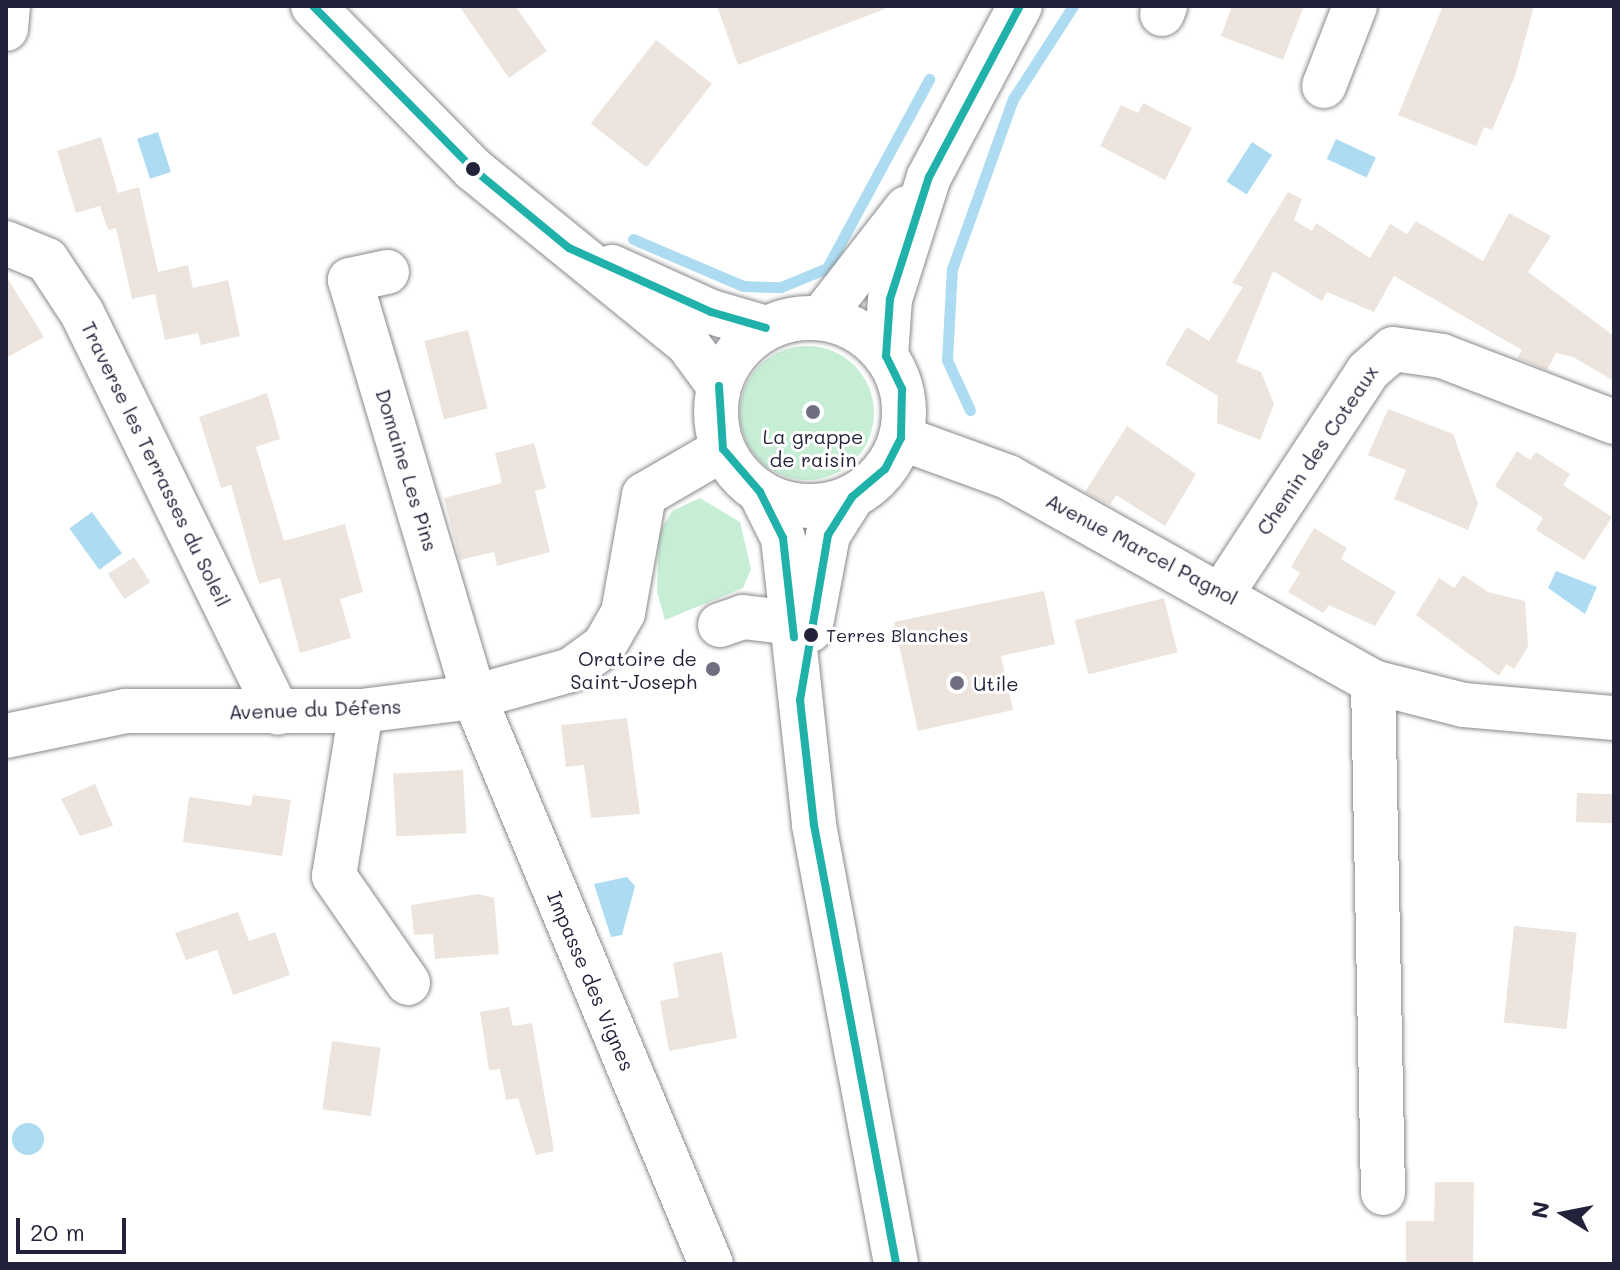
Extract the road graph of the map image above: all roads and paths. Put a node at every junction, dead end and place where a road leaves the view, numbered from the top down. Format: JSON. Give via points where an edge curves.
{"nodes":[{"id":1,"x":8,"y":6,"type":"edge"},
{"id":2,"x":313,"y":6,"type":"edge"},
{"id":3,"x":1020,"y":6,"type":"edge"},
{"id":4,"x":1355,"y":6,"type":"edge"},
{"id":5,"x":6,"y":29,"type":"edge"},
{"id":6,"x":1324,"y":86,"type":"dead end"},
{"id":7,"x":929,"y":177,"type":"junction"},
{"id":8,"x":6,"y":243,"type":"edge"},
{"id":9,"x":569,"y":248,"type":"junction"},
{"id":10,"x":387,"y":272,"type":"dead end"},
{"id":11,"x":822,"y":317,"type":"junction"},
{"id":12,"x":766,"y":328,"type":"junction"},
{"id":13,"x":886,"y":356,"type":"junction"},
{"id":14,"x":719,"y":386,"type":"junction"},
{"id":15,"x":1614,"y":422,"type":"edge"},
{"id":16,"x":901,"y":438,"type":"junction"},
{"id":17,"x":723,"y":449,"type":"junction"},
{"id":18,"x":760,"y":492,"type":"junction"},
{"id":19,"x":852,"y":497,"type":"junction"},
{"id":20,"x":1223,"y":592,"type":"junction"},
{"id":21,"x":802,"y":623,"type":"junction"},
{"id":22,"x":720,"y":625,"type":"dead end"},
{"id":23,"x":1373,"y":682,"type":"junction"},
{"id":24,"x":474,"y":697,"type":"junction"},
{"id":25,"x":361,"y":711,"type":"junction"},
{"id":26,"x":278,"y":713,"type":"junction"},
{"id":27,"x":1614,"y":718,"type":"edge"},
{"id":28,"x":6,"y":736,"type":"edge"},
{"id":29,"x":408,"y":983,"type":"dead end"},
{"id":30,"x":1383,"y":1193,"type":"dead end"},
{"id":31,"x":711,"y":1264,"type":"edge"},
{"id":32,"x":896,"y":1264,"type":"edge"}],
"edges":[{"from":1,"to":5,"type":"street"},
{"from":2,"to":9,"type":"street","via":[[473,169]]},
{"from":3,"to":7,"type":"street"},
{"from":4,"to":6,"type":"street"},
{"from":7,"to":11,"type":"street"},
{"from":7,"to":13,"type":"street","via":[[890,299]]},
{"from":8,"to":26,"type":"street","name":"Traverse les Terrasses du Soleil","via":[[47,260],[82,313]]},
{"from":9,"to":12,"type":"street","via":[[711,312]]},
{"from":9,"to":14,"type":"street","via":[[688,344]]},
{"from":10,"to":24,"type":"street","name":"Domaine Les Pins","via":[[350,280]]},
{"from":11,"to":12,"type":"street"},
{"from":11,"to":13,"type":"street","via":[[869,337]]},
{"from":12,"to":14,"type":"street","via":[[745,342]]},
{"from":13,"to":16,"type":"street","via":[[902,389]]},
{"from":14,"to":17,"type":"street"},
{"from":15,"to":20,"type":"street","name":"Chemin des Coteaux","via":[[1442,356],[1393,349],[1368,371]]},
{"from":16,"to":19,"type":"street","via":[[885,469]]},
{"from":16,"to":20,"type":"street","name":"Avenue Marcel Pagnol","via":[[1008,477]]},
{"from":17,"to":18,"type":"street"},
{"from":17,"to":24,"type":"street","name":"Avenue du Défens","via":[[644,495],[628,594],[604,646],[571,670]]},
{"from":18,"to":19,"type":"street","via":[[805,506]]},
{"from":18,"to":21,"type":"street","via":[[783,538]]},
{"from":19,"to":21,"type":"street","via":[[828,535]]},
{"from":20,"to":23,"type":"street","name":"Avenue Marcel Pagnol"},
{"from":21,"to":22,"type":"street","via":[[743,617]]},
{"from":21,"to":32,"type":"street","via":[[800,700],[814,825]]},
{"from":23,"to":27,"type":"street","name":"Avenue Marcel Pagnol","via":[[1464,705]]},
{"from":23,"to":30,"type":"street"},
{"from":24,"to":25,"type":"street","name":"Avenue du Défens"},
{"from":24,"to":31,"type":"street","name":"Impasse des Vignes"},
{"from":25,"to":26,"type":"street","name":"Avenue du Défens"},
{"from":25,"to":29,"type":"street","via":[[334,876]]},
{"from":26,"to":28,"type":"street","name":"Avenue du Défens","via":[[126,711]]}]}
